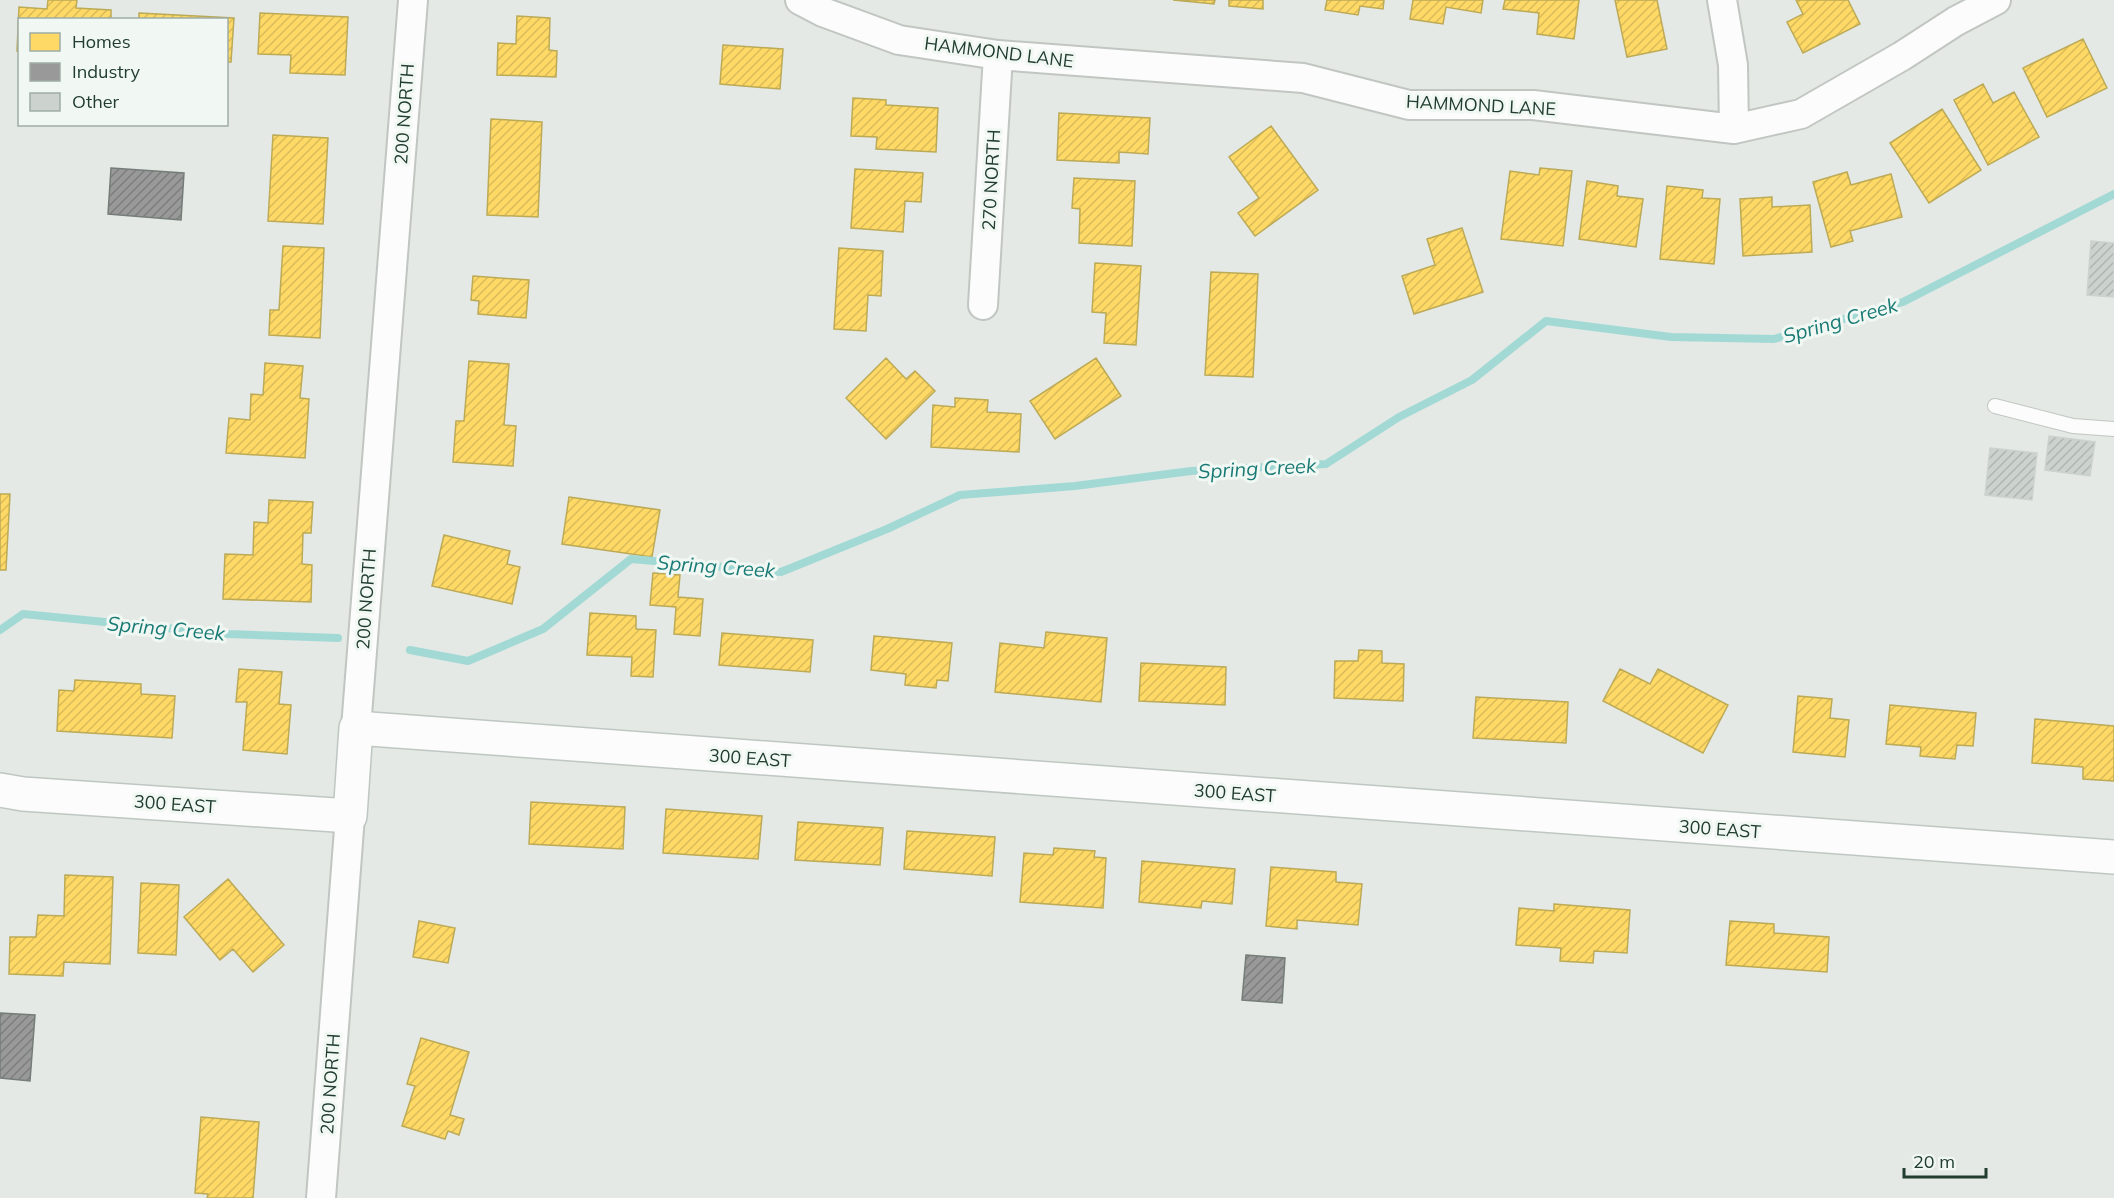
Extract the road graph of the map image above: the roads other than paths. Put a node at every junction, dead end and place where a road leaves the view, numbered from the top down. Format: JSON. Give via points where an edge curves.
{"nodes":[{"id":1,"x":413,"y":0,"type":"edge"},
{"id":2,"x":800,"y":0,"type":"edge"},
{"id":3,"x":1722,"y":0,"type":"edge"},
{"id":4,"x":1996,"y":0,"type":"edge"},
{"id":5,"x":998,"y":56,"type":"junction"},
{"id":6,"x":1734,"y":129,"type":"junction"},
{"id":7,"x":983,"y":305,"type":"dead end"},
{"id":8,"x":1995,"y":406,"type":"dead end"},
{"id":9,"x":2114,"y":429,"type":"edge"},
{"id":10,"x":356,"y":729,"type":"junction"},
{"id":11,"x":0,"y":790,"type":"edge"},
{"id":12,"x":350,"y":816,"type":"junction"},
{"id":13,"x":2114,"y":857,"type":"edge"},
{"id":14,"x":321,"y":1198,"type":"edge"}],
"edges":[{"from":1,"to":10,"type":"street","name":"200 NORTH"},
{"from":2,"to":5,"type":"street","name":"HAMMOND LANE","via":[[899,40]]},
{"from":3,"to":6,"type":"street","via":[[1733,65]]},
{"from":4,"to":6,"type":"street","name":"HAMMOND LANE","via":[[1801,114]]},
{"from":5,"to":6,"type":"street","name":"HAMMOND LANE","via":[[1303,78],[1409,105],[1533,105]]},
{"from":5,"to":7,"type":"street","name":"270 NORTH"},
{"from":8,"to":9,"type":"lane","via":[[2073,426]]},
{"from":10,"to":12,"type":"street","name":"200 NORTH"},
{"from":10,"to":13,"type":"street","name":"300 EAST"},
{"from":11,"to":12,"type":"street","name":"300 EAST"},
{"from":12,"to":14,"type":"street","name":"200 NORTH"}]}
